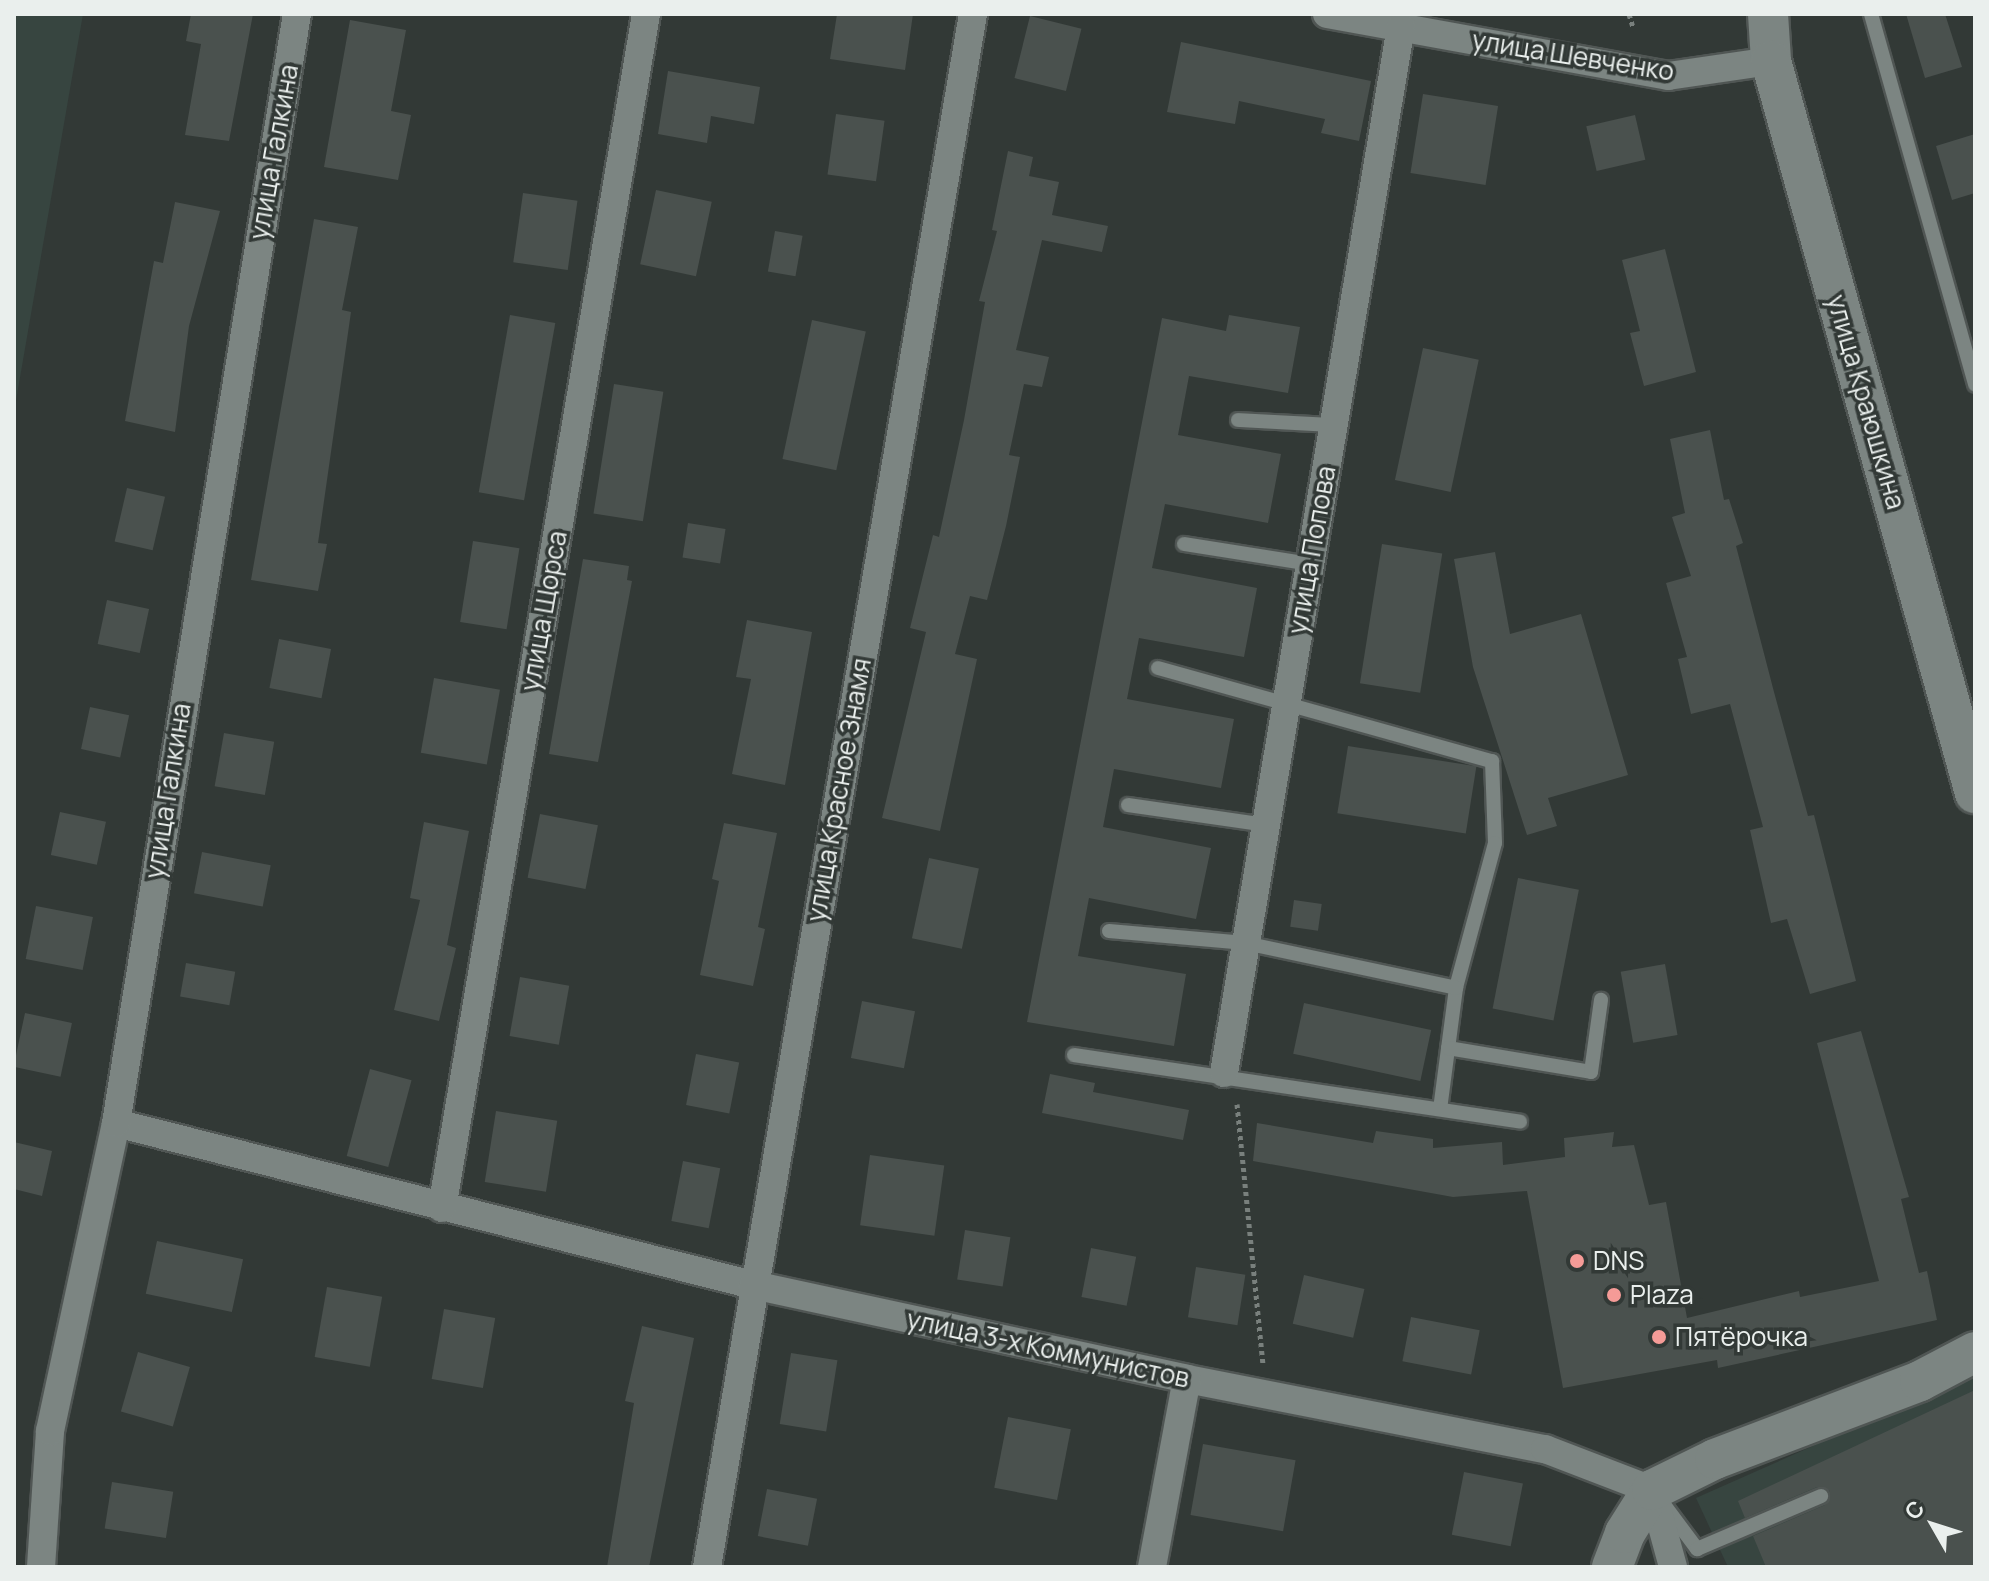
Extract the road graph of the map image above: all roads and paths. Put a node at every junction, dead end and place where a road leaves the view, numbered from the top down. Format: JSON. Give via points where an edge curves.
{"nodes":[{"id":1,"x":297,"y":14,"type":"edge"},
{"id":2,"x":646,"y":14,"type":"edge"},
{"id":3,"x":973,"y":14,"type":"edge"},
{"id":4,"x":1327,"y":14,"type":"edge"},
{"id":5,"x":1629,"y":14,"type":"edge"},
{"id":6,"x":1749,"y":14,"type":"edge"},
{"id":7,"x":1768,"y":14,"type":"edge"},
{"id":8,"x":1871,"y":14,"type":"edge"},
{"id":9,"x":1401,"y":27,"type":"junction"},
{"id":10,"x":1633,"y":27,"type":"dead end"},
{"id":11,"x":1771,"y":61,"type":"junction"},
{"id":12,"x":1975,"y":385,"type":"edge"},
{"id":13,"x":1238,"y":420,"type":"dead end"},
{"id":14,"x":1334,"y":425,"type":"junction"},
{"id":15,"x":1184,"y":544,"type":"dead end"},
{"id":16,"x":1310,"y":564,"type":"junction"},
{"id":17,"x":1158,"y":668,"type":"dead end"},
{"id":18,"x":1287,"y":702,"type":"junction"},
{"id":19,"x":1975,"y":793,"type":"edge"},
{"id":20,"x":1128,"y":805,"type":"dead end"},
{"id":21,"x":1266,"y":825,"type":"junction"},
{"id":22,"x":1109,"y":931,"type":"dead end"},
{"id":23,"x":1245,"y":943,"type":"junction"},
{"id":24,"x":1456,"y":988,"type":"junction"},
{"id":25,"x":1601,"y":1000,"type":"dead end"},
{"id":26,"x":1448,"y":1048,"type":"junction"},
{"id":27,"x":1074,"y":1055,"type":"dead end"},
{"id":28,"x":1224,"y":1073,"type":"junction"},
{"id":29,"x":1440,"y":1109,"type":"junction"},
{"id":30,"x":1520,"y":1122,"type":"dead end"},
{"id":31,"x":116,"y":1123,"type":"junction"},
{"id":32,"x":442,"y":1208,"type":"junction"},
{"id":33,"x":753,"y":1285,"type":"junction"},
{"id":34,"x":1975,"y":1352,"type":"edge"},
{"id":35,"x":1187,"y":1379,"type":"junction"},
{"id":36,"x":1266,"y":1395,"type":"junction"},
{"id":37,"x":1652,"y":1490,"type":"junction"},
{"id":38,"x":1821,"y":1496,"type":"dead end"},
{"id":39,"x":41,"y":1567,"type":"edge"},
{"id":40,"x":707,"y":1567,"type":"edge"},
{"id":41,"x":1152,"y":1567,"type":"edge"},
{"id":42,"x":1612,"y":1567,"type":"edge"},
{"id":43,"x":1673,"y":1567,"type":"edge"}],
"edges":[{"from":1,"to":31,"type":"street","name":"улица Галкина"},
{"from":2,"to":32,"type":"street","name":"улица Щорса"},
{"from":3,"to":33,"type":"street","name":"улица Красное Знамя"},
{"from":4,"to":9,"type":"street","name":"улица Шевченко"},
{"from":5,"to":10,"type":"path"},
{"from":6,"to":11,"type":"street","name":"улица Краюшкина"},
{"from":7,"to":11,"type":"main road"},
{"from":8,"to":12,"type":"lane"},
{"from":9,"to":11,"type":"street","name":"улица Шевченко","via":[[1668,76]]},
{"from":9,"to":14,"type":"street","name":"улица Попова"},
{"from":11,"to":19,"type":"main road","name":"улица Краюшкина"},
{"from":13,"to":14,"type":"lane"},
{"from":14,"to":16,"type":"street","name":"улица Попова"},
{"from":15,"to":16,"type":"lane"},
{"from":16,"to":18,"type":"street","name":"улица Попова"},
{"from":17,"to":18,"type":"lane"},
{"from":18,"to":21,"type":"street","name":"улица Попова"},
{"from":18,"to":24,"type":"lane","via":[[1492,761],[1495,843]]},
{"from":20,"to":21,"type":"lane"},
{"from":21,"to":23,"type":"street","name":"улица Попова"},
{"from":22,"to":23,"type":"lane"},
{"from":23,"to":24,"type":"lane"},
{"from":23,"to":28,"type":"street","name":"улица Попова"},
{"from":24,"to":26,"type":"lane"},
{"from":25,"to":26,"type":"lane","via":[[1591,1072]]},
{"from":26,"to":29,"type":"lane"},
{"from":27,"to":28,"type":"lane"},
{"from":28,"to":29,"type":"lane"},
{"from":28,"to":36,"type":"path","via":[[1239,1108]]},
{"from":29,"to":30,"type":"lane"},
{"from":31,"to":32,"type":"street","name":"улица 3-х Коммунистов"},
{"from":31,"to":39,"type":"street","name":"улица Галкина","via":[[50,1431]]},
{"from":32,"to":33,"type":"street","name":"улица 3-х Коммунистов"},
{"from":33,"to":35,"type":"street","name":"улица 3-х Коммунистов"},
{"from":33,"to":40,"type":"street","name":"улица Красное Знамя"},
{"from":34,"to":37,"type":"main road","via":[[1920,1381],[1715,1459]]},
{"from":35,"to":36,"type":"street","name":"улица 3-х Коммунистов"},
{"from":35,"to":41,"type":"street"},
{"from":36,"to":37,"type":"street","name":"улица 3-х Коммунистов","via":[[1545,1449]]},
{"from":37,"to":38,"type":"lane","via":[[1697,1549]]},
{"from":37,"to":42,"type":"main road","via":[[1625,1533]]},
{"from":37,"to":43,"type":"street"}]}
